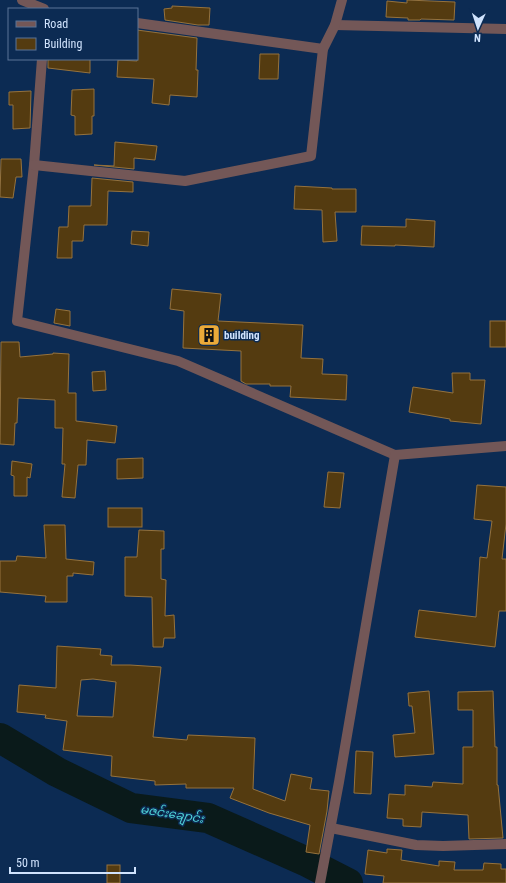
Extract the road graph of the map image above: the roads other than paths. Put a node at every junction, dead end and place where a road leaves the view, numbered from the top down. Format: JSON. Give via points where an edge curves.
{"nodes":[{"id":1,"x":22,"y":0,"type":"edge"},
{"id":2,"x":342,"y":0,"type":"edge"},
{"id":3,"x":42,"y":8,"type":"edge"},
{"id":4,"x":138,"y":23,"type":"edge"},
{"id":5,"x":334,"y":25,"type":"junction"},
{"id":6,"x":506,"y":29,"type":"edge"},
{"id":7,"x":324,"y":49,"type":"junction"},
{"id":8,"x":42,"y":60,"type":"edge"},
{"id":9,"x":34,"y":165,"type":"junction"},
{"id":10,"x":506,"y":446,"type":"edge"},
{"id":11,"x":395,"y":455,"type":"junction"},
{"id":12,"x":331,"y":828,"type":"junction"},
{"id":13,"x":506,"y":844,"type":"edge"},
{"id":14,"x":320,"y":883,"type":"edge"}],
"edges":[{"from":1,"to":3,"type":"street"},
{"from":2,"to":5,"type":"street"},
{"from":4,"to":7,"type":"street"},
{"from":5,"to":6,"type":"street"},
{"from":5,"to":7,"type":"street"},
{"from":7,"to":9,"type":"street","via":[[312,156],[185,181]]},
{"from":8,"to":9,"type":"street"},
{"from":9,"to":11,"type":"street","via":[[17,321],[178,361]]},
{"from":10,"to":11,"type":"street"},
{"from":11,"to":12,"type":"street"},
{"from":12,"to":13,"type":"street","via":[[416,845]]},
{"from":12,"to":14,"type":"street"}]}
